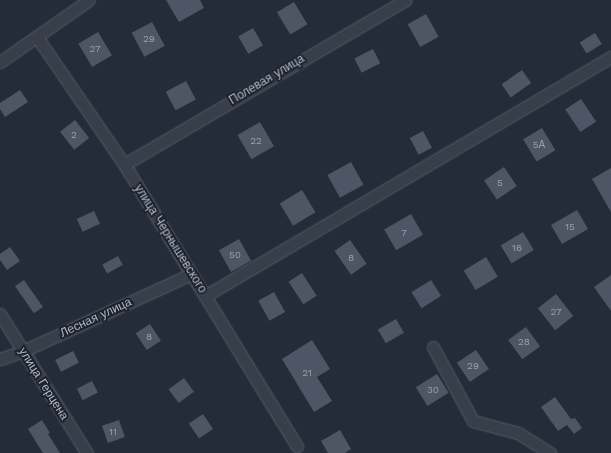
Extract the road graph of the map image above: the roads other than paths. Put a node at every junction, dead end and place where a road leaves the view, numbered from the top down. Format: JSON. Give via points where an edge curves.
{"nodes":[{"id":1,"x":89,"y":0,"type":"edge"},
{"id":2,"x":405,"y":0,"type":"edge"},
{"id":3,"x":37,"y":37,"type":"junction"},
{"id":4,"x":611,"y":57,"type":"edge"},
{"id":5,"x":0,"y":62,"type":"edge"},
{"id":6,"x":130,"y":161,"type":"dead end"},
{"id":7,"x":191,"y":274,"type":"junction"},
{"id":8,"x":205,"y":296,"type":"junction"},
{"id":9,"x":0,"y":314,"type":"edge"},
{"id":10,"x":433,"y":347,"type":"dead end"},
{"id":11,"x":23,"y":351,"type":"junction"},
{"id":12,"x":0,"y":359,"type":"edge"},
{"id":13,"x":297,"y":446,"type":"dead end"},
{"id":14,"x":87,"y":453,"type":"edge"},
{"id":15,"x":550,"y":453,"type":"edge"}],
"edges":[{"from":1,"to":3,"type":"street"},
{"from":2,"to":6,"type":"street","name":"Полевая улица"},
{"from":3,"to":5,"type":"street"},
{"from":3,"to":7,"type":"street","name":"улица Чернышевского","via":[[124,164]]},
{"from":4,"to":8,"type":"street"},
{"from":7,"to":8,"type":"street","name":"улица Чернышевского"},
{"from":7,"to":11,"type":"street","name":"Лесная улица"},
{"from":8,"to":13,"type":"street","name":"улица Чернышевского"},
{"from":9,"to":11,"type":"street","name":"улица Герцена"},
{"from":10,"to":15,"type":"street","via":[[473,421],[518,433]]},
{"from":11,"to":12,"type":"street","name":"Лесная улица"},
{"from":11,"to":14,"type":"street","name":"улица Герцена"}]}
